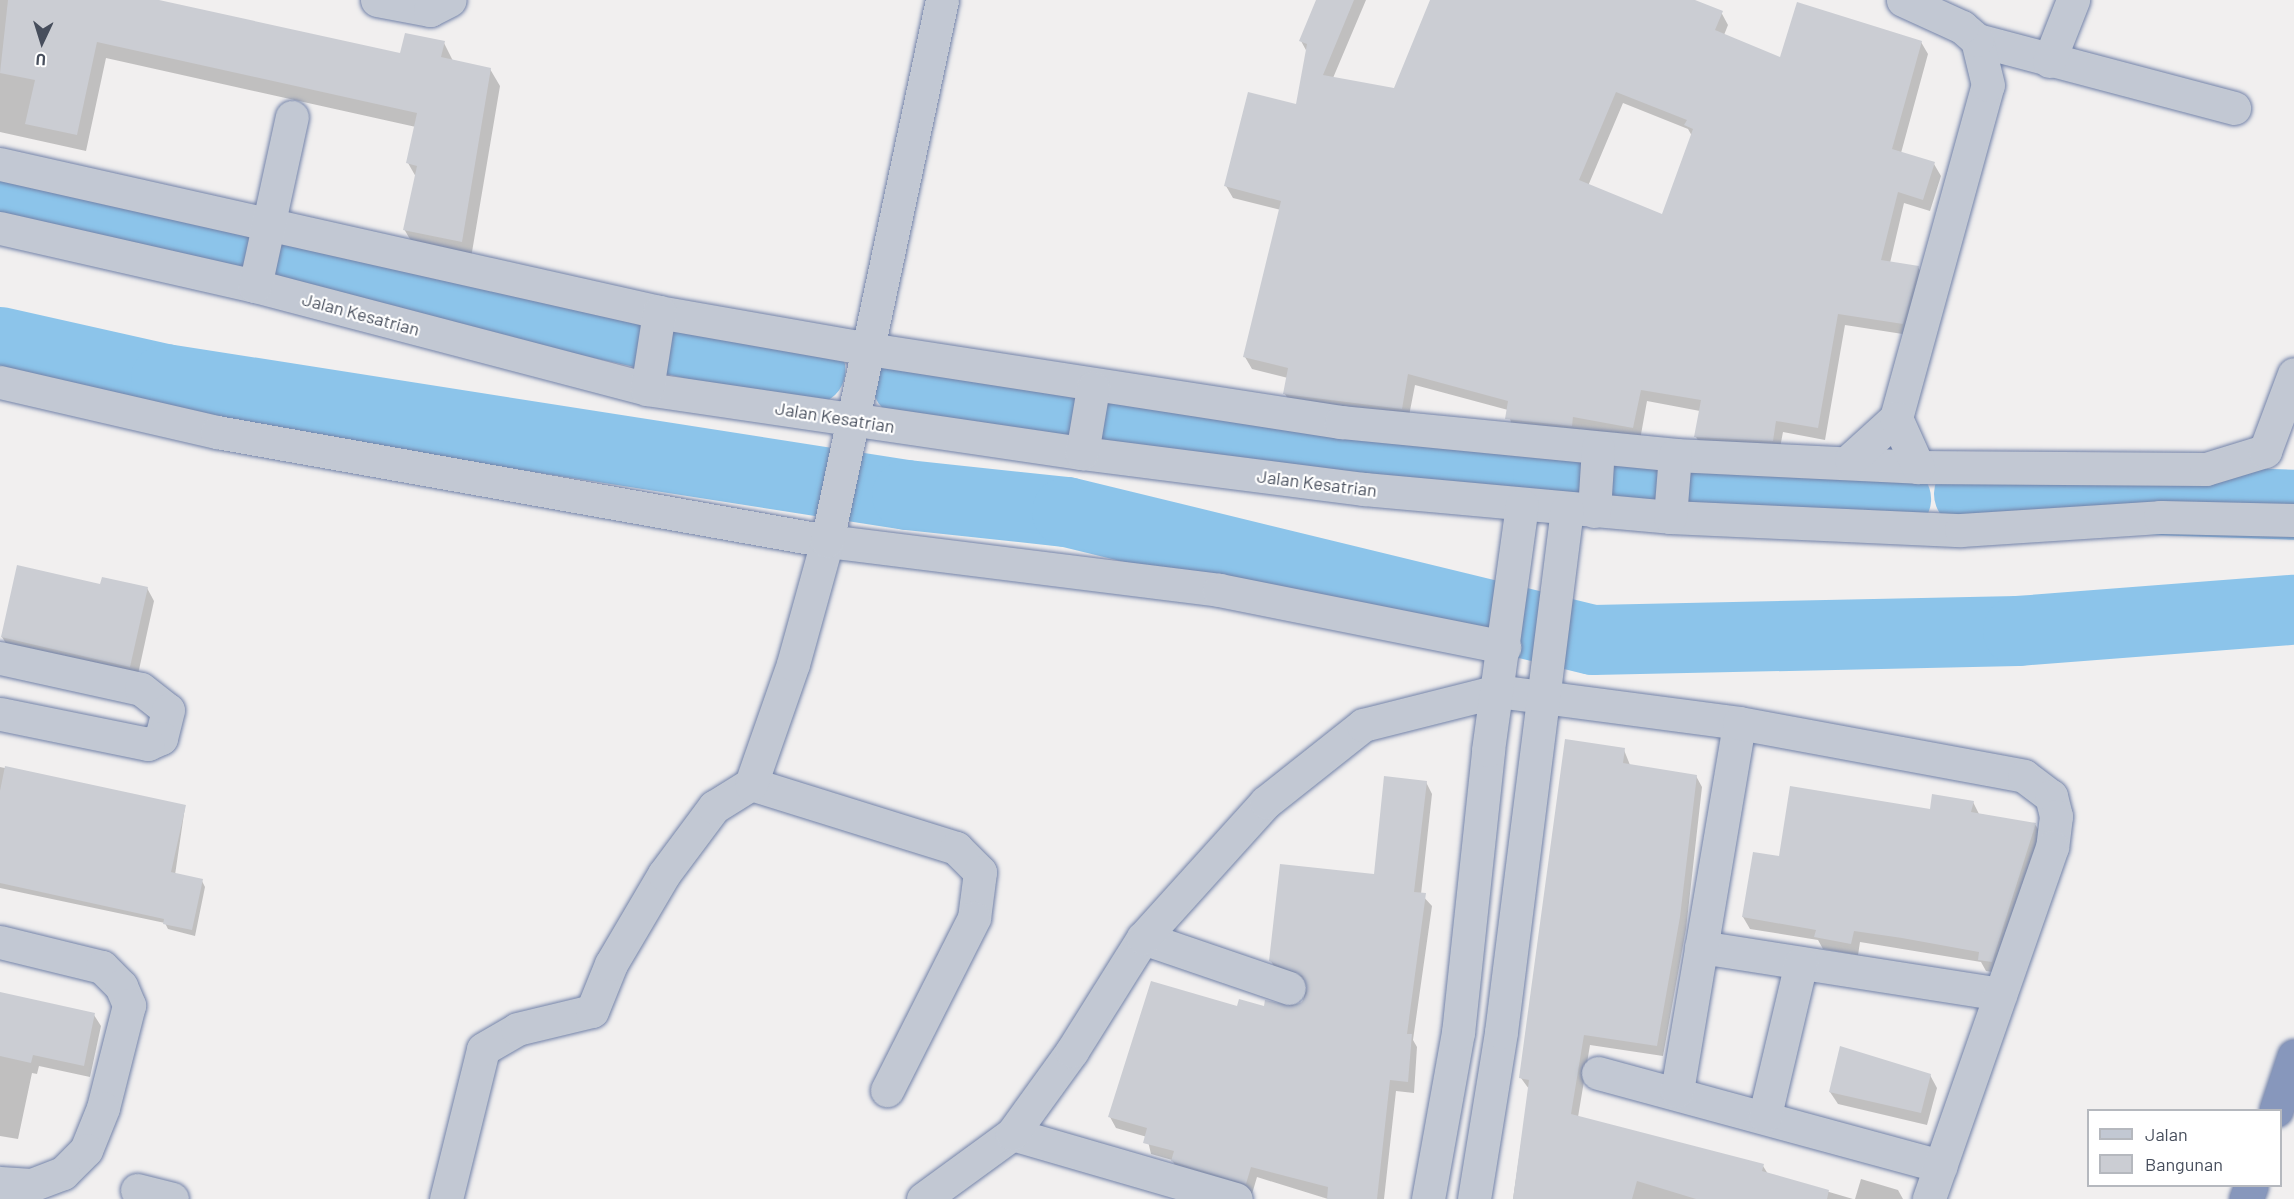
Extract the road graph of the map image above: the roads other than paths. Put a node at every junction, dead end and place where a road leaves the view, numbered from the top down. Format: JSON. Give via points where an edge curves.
{"nodes":[{"id":1,"x":377,"y":0,"type":"edge"},
{"id":2,"x":450,"y":0,"type":"edge"},
{"id":3,"x":942,"y":0,"type":"edge"},
{"id":4,"x":1903,"y":0,"type":"edge"},
{"id":5,"x":2073,"y":0,"type":"edge"},
{"id":6,"x":1977,"y":40,"type":"junction"},
{"id":7,"x":2049,"y":61,"type":"junction"},
{"id":8,"x":2234,"y":108,"type":"dead end"},
{"id":9,"x":292,"y":117,"type":"dead end"},
{"id":10,"x":0,"y":164,"type":"edge"},
{"id":11,"x":0,"y":228,"type":"edge"},
{"id":12,"x":262,"y":248,"type":"junction"},
{"id":13,"x":657,"y":330,"type":"junction"},
{"id":14,"x":2294,"y":374,"type":"edge"},
{"id":15,"x":0,"y":382,"type":"edge"},
{"id":16,"x":647,"y":389,"type":"junction"},
{"id":17,"x":858,"y":395,"type":"junction"},
{"id":18,"x":1089,"y":416,"type":"junction"},
{"id":19,"x":1896,"y":418,"type":"junction"},
{"id":20,"x":1598,"y":455,"type":"junction"},
{"id":21,"x":1851,"y":459,"type":"junction"},
{"id":22,"x":1674,"y":461,"type":"junction"},
{"id":23,"x":1918,"y":467,"type":"junction"},
{"id":24,"x":1580,"y":511,"type":"junction"},
{"id":25,"x":1522,"y":512,"type":"junction"},
{"id":26,"x":1676,"y":515,"type":"junction"},
{"id":27,"x":2294,"y":520,"type":"edge"},
{"id":28,"x":831,"y":528,"type":"junction"},
{"id":29,"x":1506,"y":640,"type":"junction"},
{"id":30,"x":0,"y":658,"type":"edge"},
{"id":31,"x":1497,"y":691,"type":"junction"},
{"id":32,"x":1542,"y":693,"type":"junction"},
{"id":33,"x":0,"y":714,"type":"edge"},
{"id":34,"x":1738,"y":723,"type":"junction"},
{"id":35,"x":751,"y":784,"type":"junction"},
{"id":36,"x":1143,"y":938,"type":"junction"},
{"id":37,"x":0,"y":942,"type":"edge"},
{"id":38,"x":1701,"y":947,"type":"junction"},
{"id":39,"x":1801,"y":963,"type":"junction"},
{"id":40,"x":1289,"y":988,"type":"dead end"},
{"id":41,"x":2000,"y":994,"type":"junction"},
{"id":42,"x":2294,"y":1056,"type":"edge"},
{"id":43,"x":1598,"y":1073,"type":"dead end"},
{"id":44,"x":887,"y":1090,"type":"dead end"},
{"id":45,"x":1677,"y":1091,"type":"junction"},
{"id":46,"x":2276,"y":1109,"type":"edge"},
{"id":47,"x":1765,"y":1115,"type":"junction"},
{"id":48,"x":1012,"y":1134,"type":"junction"},
{"id":49,"x":1941,"y":1166,"type":"junction"},
{"id":50,"x":0,"y":1184,"type":"edge"},
{"id":51,"x":137,"y":1190,"type":"dead end"},
{"id":52,"x":172,"y":1199,"type":"edge"},
{"id":53,"x":446,"y":1199,"type":"edge"},
{"id":54,"x":923,"y":1199,"type":"edge"},
{"id":55,"x":1236,"y":1199,"type":"edge"},
{"id":56,"x":1428,"y":1199,"type":"edge"},
{"id":57,"x":1474,"y":1199,"type":"edge"},
{"id":58,"x":1929,"y":1199,"type":"edge"}],
"edges":[{"from":1,"to":2,"type":"street","via":[[430,10]]},
{"from":3,"to":17,"type":"street"},
{"from":4,"to":6,"type":"street","via":[[1962,27]]},
{"from":5,"to":7,"type":"street"},
{"from":6,"to":7,"type":"street"},
{"from":6,"to":19,"type":"street","via":[[1988,85]]},
{"from":7,"to":8,"type":"street"},
{"from":9,"to":12,"type":"street"},
{"from":10,"to":12,"type":"street"},
{"from":11,"to":12,"type":"street","name":"Jalan Kesatrian"},
{"from":12,"to":13,"type":"street"},
{"from":12,"to":16,"type":"street","name":"Jalan Kesatrian"},
{"from":13,"to":16,"type":"street"},
{"from":13,"to":17,"type":"street"},
{"from":14,"to":23,"type":"street","via":[[2265,451],[2236,462],[2153,472]]},
{"from":15,"to":28,"type":"street","via":[[217,432]]},
{"from":16,"to":17,"type":"street","name":"Jalan Kesatrian"},
{"from":17,"to":18,"type":"street","name":"Jalan Kesatrian"},
{"from":17,"to":18,"type":"street"},
{"from":17,"to":28,"type":"street"},
{"from":18,"to":20,"type":"street","via":[[1341,422]]},
{"from":18,"to":25,"type":"street","name":"Jalan Kesatrian"},
{"from":19,"to":21,"type":"street"},
{"from":19,"to":23,"type":"street"},
{"from":20,"to":22,"type":"street"},
{"from":20,"to":24,"type":"street"},
{"from":21,"to":22,"type":"street"},
{"from":21,"to":23,"type":"street"},
{"from":22,"to":26,"type":"street"},
{"from":24,"to":25,"type":"street","name":"Jalan Kesatrian"},
{"from":24,"to":26,"type":"street","name":"Jalan Kesatrian"},
{"from":24,"to":32,"type":"street"},
{"from":25,"to":29,"type":"street"},
{"from":26,"to":27,"type":"street","name":"Jalan Kesatrian","via":[[1961,530],[2160,517]]},
{"from":28,"to":29,"type":"street"},
{"from":28,"to":35,"type":"street","via":[[793,664]]},
{"from":29,"to":31,"type":"street"},
{"from":30,"to":33,"type":"street","via":[[141,688],[168,710],[161,738],[148,744]]},
{"from":31,"to":32,"type":"street"},
{"from":31,"to":36,"type":"street","via":[[1362,726],[1326,750],[1266,802]]},
{"from":31,"to":56,"type":"street","via":[[1458,1033]]},
{"from":32,"to":34,"type":"street"},
{"from":32,"to":57,"type":"street","via":[[1498,1052]]},
{"from":34,"to":38,"type":"street"},
{"from":34,"to":41,"type":"street","via":[[2024,776],[2044,789],[2056,816],[2052,847]]},
{"from":35,"to":44,"type":"street","via":[[956,848],[980,872],[974,918]]},
{"from":35,"to":53,"type":"street","via":[[714,807],[664,874],[611,964],[592,1011],[517,1029],[483,1049]]},
{"from":36,"to":40,"type":"street"},
{"from":36,"to":48,"type":"street","via":[[1072,1051]]},
{"from":37,"to":50,"type":"street","via":[[102,967],[121,986],[129,1005],[103,1107],[86,1150],[63,1173],[31,1185]]},
{"from":38,"to":39,"type":"street"},
{"from":38,"to":45,"type":"street"},
{"from":39,"to":41,"type":"street"},
{"from":39,"to":47,"type":"street"},
{"from":41,"to":49,"type":"street"},
{"from":42,"to":46,"type":"highway"},
{"from":43,"to":45,"type":"street"},
{"from":45,"to":47,"type":"street"},
{"from":47,"to":49,"type":"street"},
{"from":48,"to":54,"type":"street"},
{"from":48,"to":55,"type":"street"},
{"from":49,"to":58,"type":"street"},
{"from":51,"to":52,"type":"street"}]}
